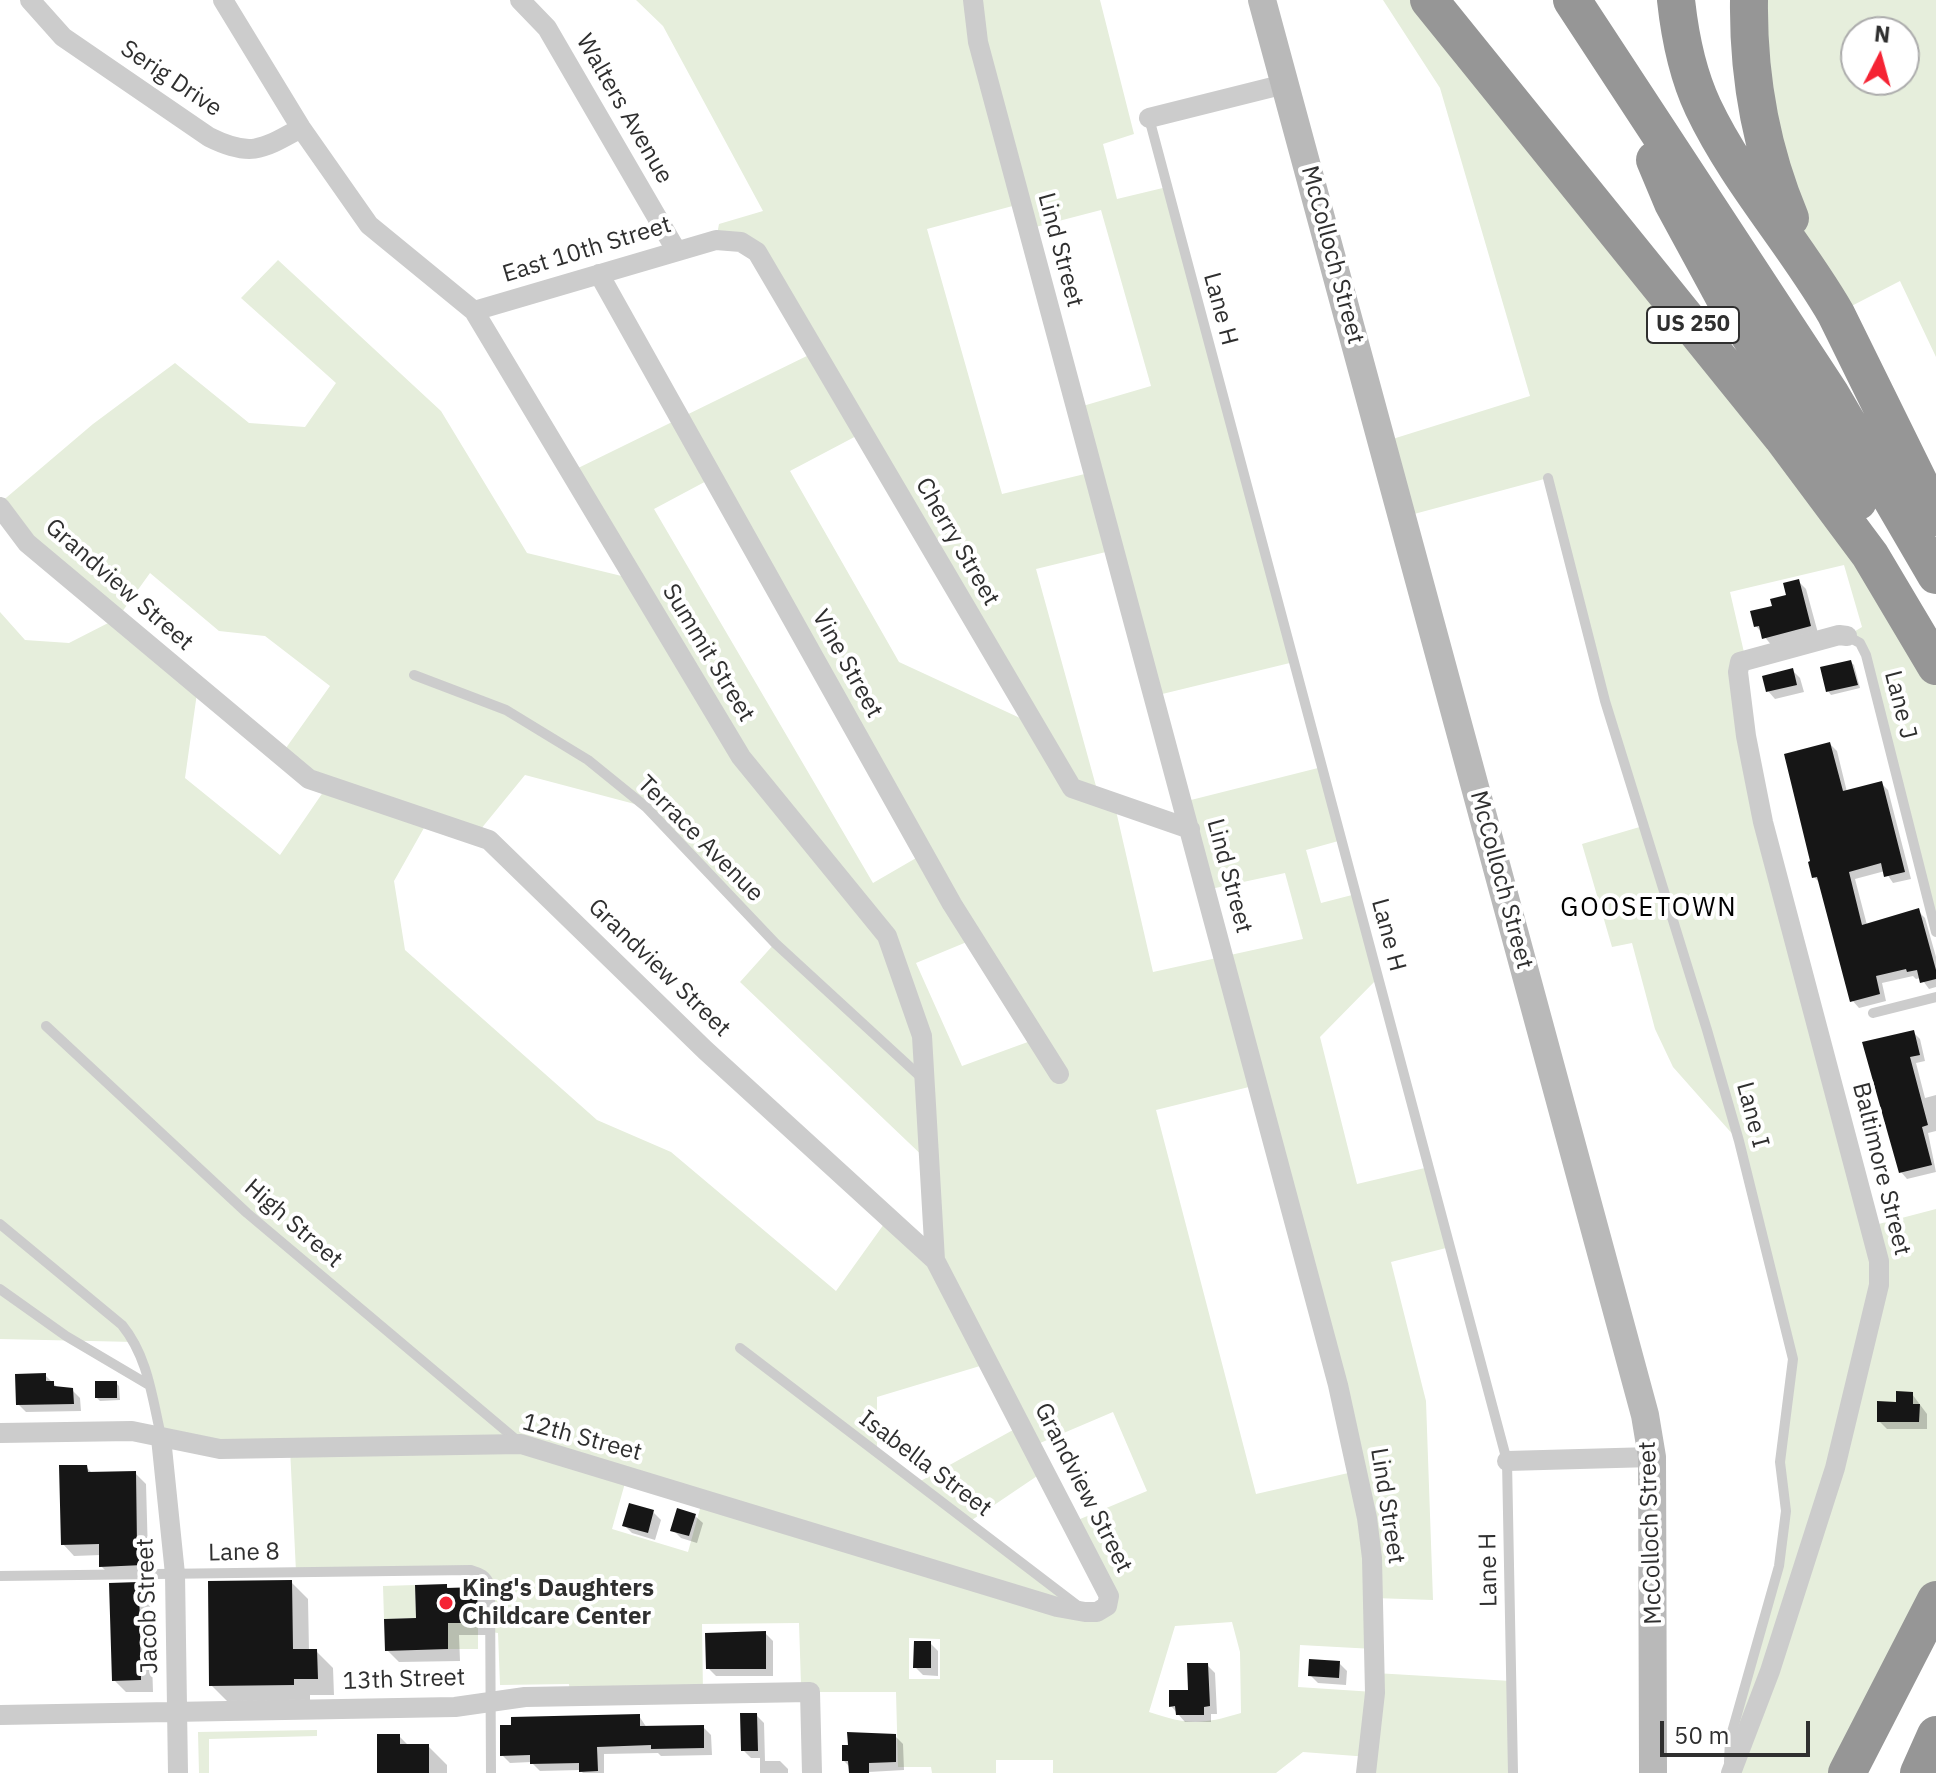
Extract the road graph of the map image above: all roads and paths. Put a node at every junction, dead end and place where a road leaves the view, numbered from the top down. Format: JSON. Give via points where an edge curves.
{"nodes":[{"id":1,"x":30,"y":0,"type":"edge"},
{"id":2,"x":223,"y":0,"type":"edge"},
{"id":3,"x":520,"y":0,"type":"edge"},
{"id":4,"x":973,"y":0,"type":"edge"},
{"id":5,"x":1262,"y":0,"type":"edge"},
{"id":6,"x":1429,"y":0,"type":"edge"},
{"id":7,"x":1572,"y":0,"type":"edge"},
{"id":8,"x":1676,"y":0,"type":"edge"},
{"id":9,"x":1749,"y":0,"type":"edge"},
{"id":10,"x":1616,"y":69,"type":"junction"},
{"id":11,"x":1285,"y":84,"type":"junction"},
{"id":12,"x":1149,"y":118,"type":"joint"},
{"id":13,"x":301,"y":128,"type":"junction"},
{"id":14,"x":716,"y":240,"type":"joint"},
{"id":15,"x":676,"y":250,"type":"junction"},
{"id":16,"x":599,"y":274,"type":"junction"},
{"id":17,"x":1820,"y":286,"type":"junction"},
{"id":18,"x":474,"y":311,"type":"junction"},
{"id":19,"x":1548,"y":478,"type":"dead end"},
{"id":20,"x":0,"y":507,"type":"edge"},
{"id":21,"x":1936,"y":517,"type":"edge"},
{"id":22,"x":1936,"y":575,"type":"edge"},
{"id":23,"x":1936,"y":633,"type":"edge"},
{"id":24,"x":1847,"y":636,"type":"joint"},
{"id":25,"x":1936,"y":666,"type":"edge"},
{"id":26,"x":414,"y":675,"type":"dead end"},
{"id":27,"x":1190,"y":829,"type":"junction"},
{"id":28,"x":1936,"y":932,"type":"edge"},
{"id":29,"x":1936,"y":997,"type":"edge"},
{"id":30,"x":1873,"y":1013,"type":"dead end"},
{"id":31,"x":46,"y":1026,"type":"dead end"},
{"id":32,"x":1059,"y":1074,"type":"dead end"},
{"id":33,"x":925,"y":1081,"type":"junction"},
{"id":34,"x":0,"y":1224,"type":"edge"},
{"id":35,"x":935,"y":1260,"type":"junction"},
{"id":36,"x":0,"y":1289,"type":"edge"},
{"id":37,"x":740,"y":1348,"type":"dead end"},
{"id":38,"x":149,"y":1385,"type":"junction"},
{"id":39,"x":0,"y":1433,"type":"edge"},
{"id":40,"x":161,"y":1438,"type":"junction"},
{"id":41,"x":521,"y":1444,"type":"junction"},
{"id":42,"x":1652,"y":1457,"type":"junction"},
{"id":43,"x":1507,"y":1461,"type":"junction"},
{"id":44,"x":175,"y":1574,"type":"junction"},
{"id":45,"x":0,"y":1576,"type":"edge"},
{"id":46,"x":1936,"y":1600,"type":"edge"},
{"id":47,"x":1085,"y":1612,"type":"junction"},
{"id":48,"x":1936,"y":1623,"type":"edge"},
{"id":49,"x":490,"y":1702,"type":"junction"},
{"id":50,"x":177,"y":1711,"type":"junction"},
{"id":51,"x":0,"y":1715,"type":"edge"},
{"id":52,"x":1936,"y":1735,"type":"edge"},
{"id":53,"x":1936,"y":1764,"type":"edge"},
{"id":54,"x":178,"y":1773,"type":"edge"},
{"id":55,"x":491,"y":1773,"type":"edge"},
{"id":56,"x":812,"y":1773,"type":"edge"},
{"id":57,"x":1366,"y":1773,"type":"edge"},
{"id":58,"x":1513,"y":1773,"type":"edge"},
{"id":59,"x":1653,"y":1773,"type":"edge"},
{"id":60,"x":1730,"y":1773,"type":"edge"},
{"id":61,"x":1847,"y":1773,"type":"edge"},
{"id":62,"x":1873,"y":1773,"type":"edge"},
{"id":63,"x":1919,"y":1773,"type":"edge"},
{"id":64,"x":1933,"y":1773,"type":"edge"}],
"edges":[{"from":1,"to":13,"type":"street","name":"Serig Drive","via":[[63,37],[232,148],[269,145]]},
{"from":2,"to":13,"type":"street"},
{"from":3,"to":15,"type":"street","name":"Walters Avenue","via":[[547,28]]},
{"from":4,"to":27,"type":"street","name":"Lind Street","via":[[978,42]]},
{"from":5,"to":11,"type":"street","name":"McColloch Street"},
{"from":6,"to":25,"type":"highway","number":"US 250","via":[[1792,449],[1870,555]]},
{"from":7,"to":10,"type":"highway"},
{"from":8,"to":17,"type":"highway","via":[[1688,70],[1702,106],[1729,155]]},
{"from":9,"to":17,"type":"highway","via":[[1752,80],[1762,132],[1777,186]]},
{"from":10,"to":22,"type":"highway","via":[[1831,395]]},
{"from":10,"to":23,"type":"highway","via":[[1673,203],[1723,295],[1828,452]]},
{"from":11,"to":12,"type":"street"},
{"from":11,"to":42,"type":"street","name":"McColloch Street","via":[[1637,1382]]},
{"from":12,"to":43,"type":"lane","name":"Lane H"},
{"from":13,"to":18,"type":"street","name":"Summit Street","via":[[369,225]]},
{"from":14,"to":15,"type":"street","name":"East 10th Street"},
{"from":14,"to":27,"type":"street","name":"Cherry Street","via":[[741,242],[757,252],[1072,788]]},
{"from":15,"to":16,"type":"street","name":"East 10th Street"},
{"from":16,"to":18,"type":"street","name":"East 10th Street"},
{"from":16,"to":32,"type":"street","name":"Vine Street","via":[[952,904]]},
{"from":17,"to":21,"type":"highway"},
{"from":18,"to":33,"type":"street","name":"Summit Street","via":[[741,757],[887,936],[922,1036]]},
{"from":19,"to":60,"type":"lane","name":"Lane I","via":[[1605,701],[1739,1141],[1793,1359],[1780,1462],[1786,1511],[1779,1566],[1730,1739]]},
{"from":20,"to":35,"type":"street","name":"Grandview Street","via":[[27,543],[309,779],[489,840],[705,1050]]},
{"from":24,"to":28,"type":"lane","name":"Lane J","via":[[1860,643],[1866,655]]},
{"from":24,"to":60,"type":"street","name":"Baltimore Street","via":[[1740,662],[1738,672],[1759,807],[1879,1261],[1879,1285],[1835,1468],[1770,1671]]},
{"from":26,"to":33,"type":"lane","name":"Terrace Avenue","via":[[506,710],[588,760],[646,807],[775,943]]},
{"from":27,"to":57,"type":"street","name":"Lind Street","via":[[1338,1385],[1367,1518],[1375,1673]]},
{"from":29,"to":30,"type":"lane"},
{"from":31,"to":41,"type":"lane","name":"High Street","via":[[247,1213]]},
{"from":33,"to":35,"type":"street","name":"Summit Street"},
{"from":34,"to":38,"type":"lane","via":[[122,1325],[136,1342]]},
{"from":35,"to":47,"type":"street","name":"Grandview Street","via":[[1106,1586],[1107,1606]]},
{"from":36,"to":38,"type":"lane"},
{"from":37,"to":47,"type":"lane","name":"Isabella Street"},
{"from":38,"to":40,"type":"lane"},
{"from":39,"to":40,"type":"street","name":"12th Street","via":[[132,1431]]},
{"from":40,"to":41,"type":"street","name":"12th Street","via":[[220,1449]]},
{"from":40,"to":44,"type":"street","name":"Jacob Street"},
{"from":41,"to":47,"type":"street","name":"12th Street","via":[[1028,1600]]},
{"from":42,"to":43,"type":"street"},
{"from":42,"to":59,"type":"street","name":"McColloch Street"},
{"from":43,"to":58,"type":"lane","name":"Lane H"},
{"from":44,"to":45,"type":"lane","name":"Lane 8"},
{"from":44,"to":49,"type":"lane","name":"Lane 8","via":[[471,1570],[487,1577],[490,1585]]},
{"from":44,"to":50,"type":"street","name":"Jacob Street"},
{"from":46,"to":61,"type":"highway"},
{"from":48,"to":62,"type":"highway"},
{"from":49,"to":50,"type":"street","name":"13th Street"},
{"from":49,"to":55,"type":"lane"},
{"from":49,"to":56,"type":"street","name":"13th Street","via":[[810,1692]]},
{"from":50,"to":51,"type":"street","name":"13th Street"},
{"from":50,"to":54,"type":"street","name":"Jacob Street"},
{"from":52,"to":63,"type":"highway"},
{"from":53,"to":64,"type":"highway"}]}
